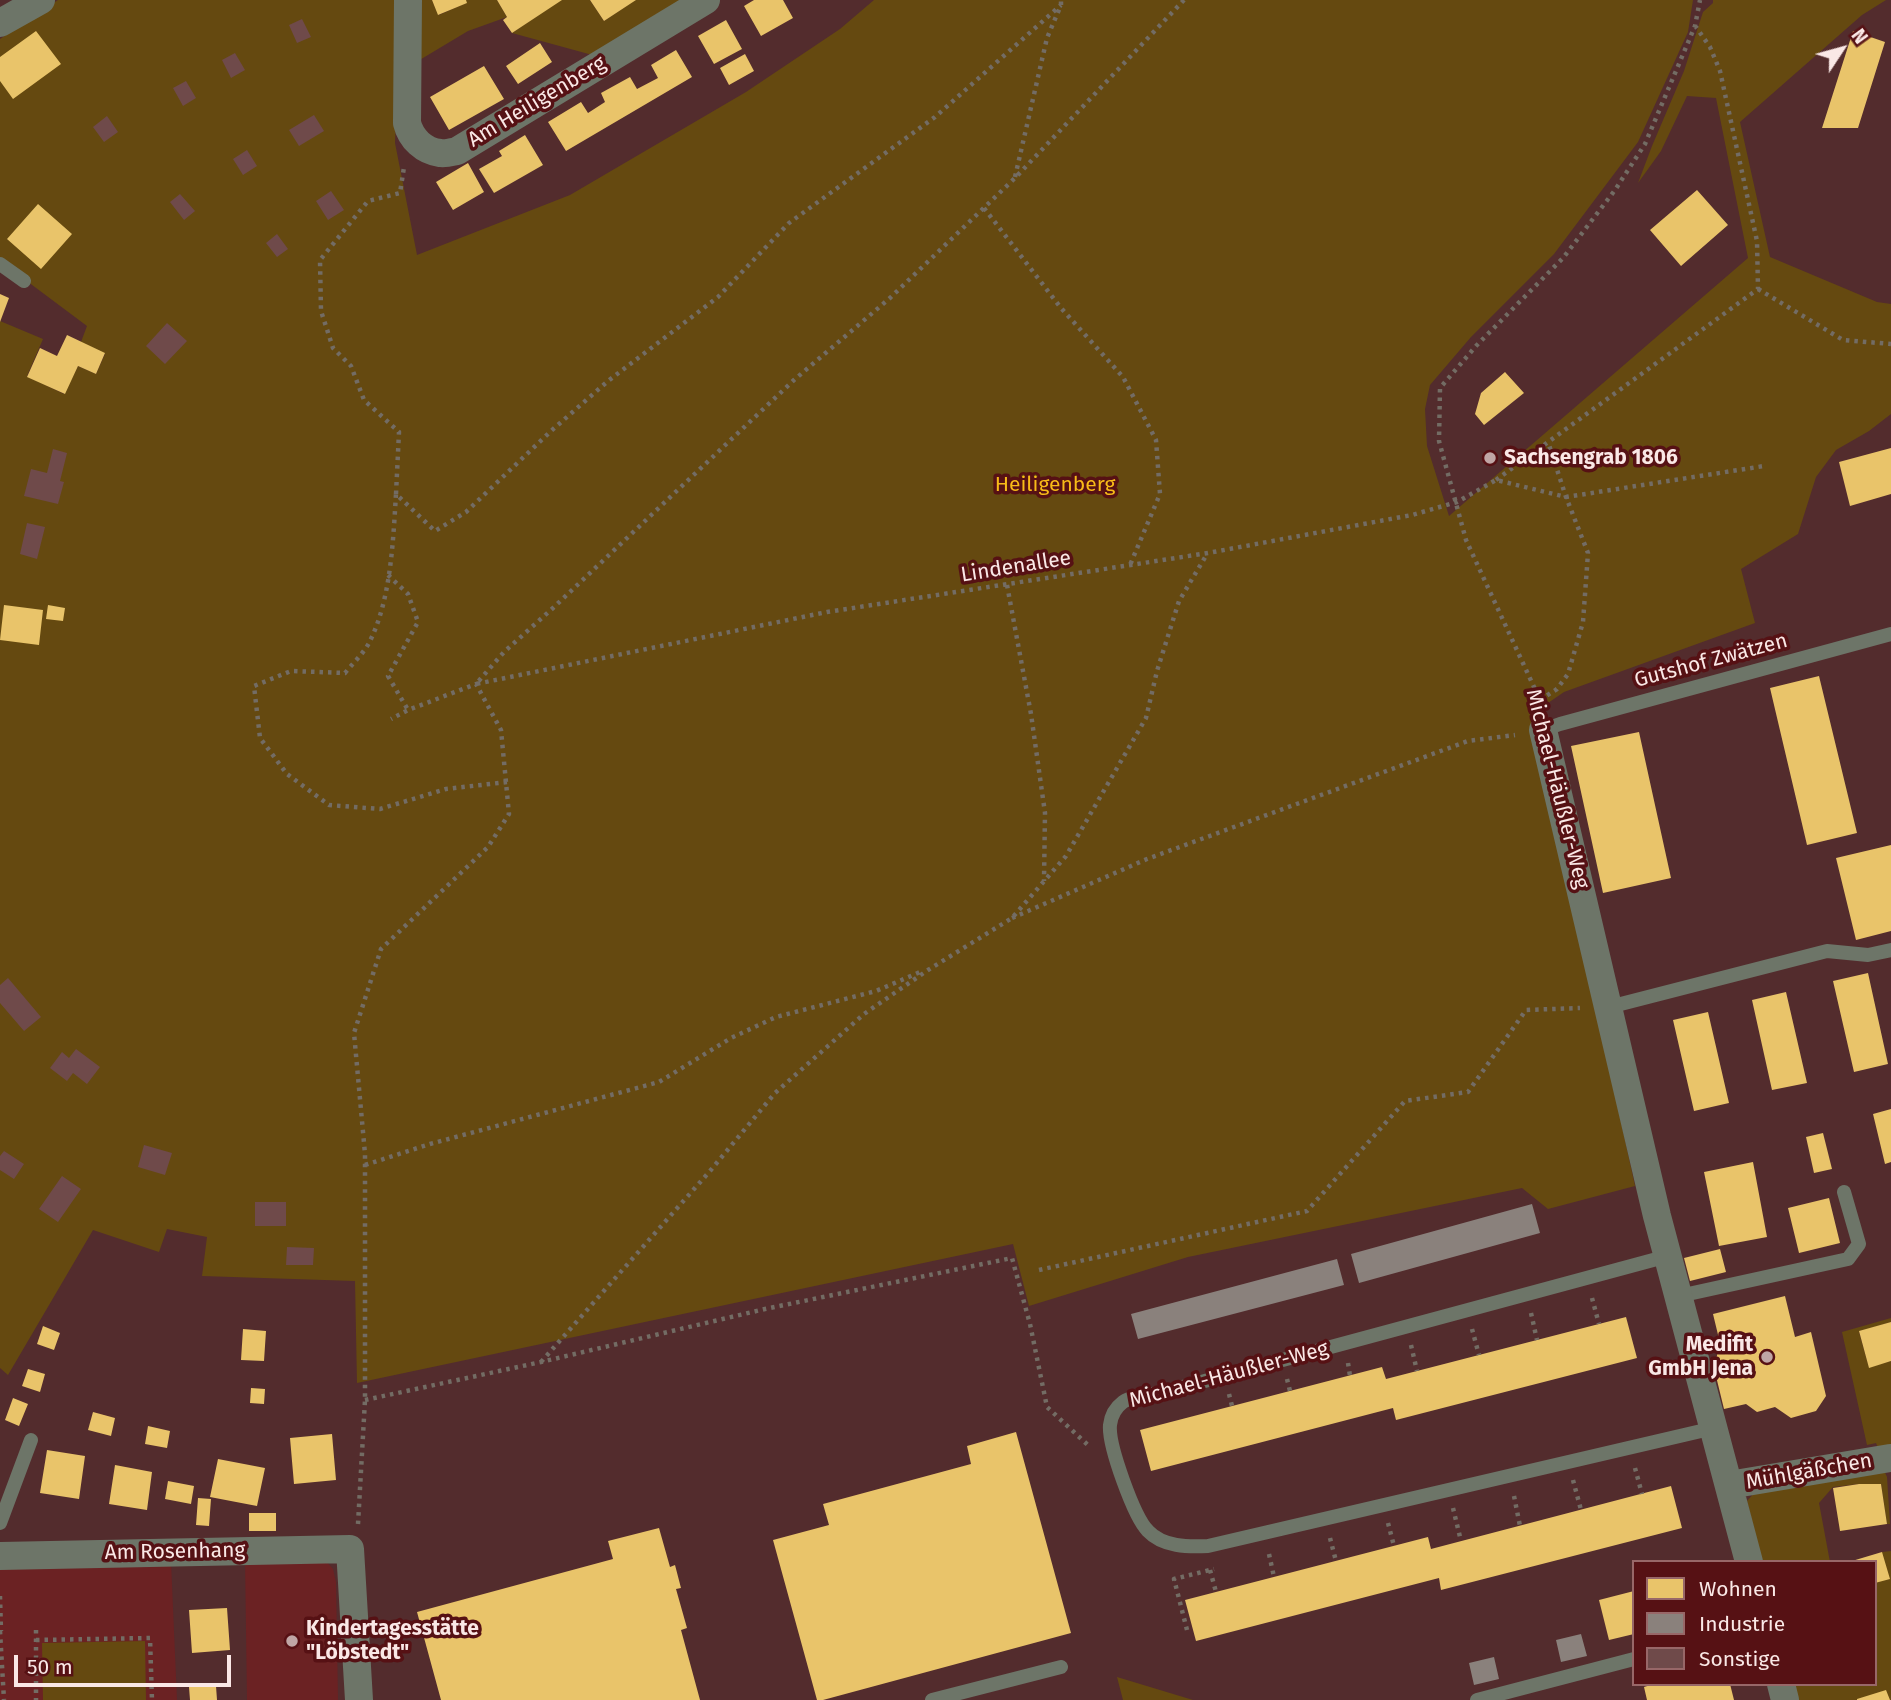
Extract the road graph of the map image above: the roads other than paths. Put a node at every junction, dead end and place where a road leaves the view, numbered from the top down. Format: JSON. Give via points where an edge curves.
{"nodes":[{"id":1,"x":41,"y":0,"type":"edge"},
{"id":2,"x":408,"y":0,"type":"edge"},
{"id":3,"x":706,"y":0,"type":"edge"},
{"id":4,"x":0,"y":23,"type":"edge"},
{"id":5,"x":0,"y":264,"type":"edge"},
{"id":6,"x":24,"y":281,"type":"dead end"},
{"id":7,"x":1891,"y":634,"type":"edge"},
{"id":8,"x":1543,"y":730,"type":"joint"},
{"id":9,"x":1891,"y":950,"type":"edge"},
{"id":10,"x":1609,"y":1007,"type":"junction"},
{"id":11,"x":1844,"y":1192,"type":"dead end"},
{"id":12,"x":1668,"y":1256,"type":"junction"},
{"id":13,"x":1679,"y":1296,"type":"junction"},
{"id":14,"x":1714,"y":1428,"type":"junction"},
{"id":15,"x":32,"y":1440,"type":"dead end"},
{"id":16,"x":1891,"y":1458,"type":"edge"},
{"id":17,"x":1891,"y":1464,"type":"edge"},
{"id":18,"x":1729,"y":1485,"type":"junction"},
{"id":19,"x":0,"y":1523,"type":"edge"},
{"id":20,"x":0,"y":1556,"type":"edge"},
{"id":21,"x":1748,"y":1560,"type":"edge"},
{"id":22,"x":1632,"y":1660,"type":"edge"},
{"id":23,"x":1060,"y":1667,"type":"dead end"},
{"id":24,"x":359,"y":1700,"type":"edge"},
{"id":25,"x":932,"y":1700,"type":"edge"},
{"id":26,"x":1477,"y":1700,"type":"edge"}],
"edges":[{"from":1,"to":4,"type":"street"},
{"from":2,"to":3,"type":"street","name":"Am Heiligenberg","via":[[407,123],[421,146],[440,153],[457,151]]},
{"from":5,"to":6,"type":"lane"},
{"from":7,"to":8,"type":"lane","name":"Gutshof Zwätzen"},
{"from":8,"to":10,"type":"street","name":"Michael-Häußler-Weg"},
{"from":9,"to":10,"type":"lane","via":[[1868,955],[1827,951]]},
{"from":10,"to":12,"type":"street","name":"Michael-Häußler-Weg"},
{"from":11,"to":13,"type":"lane","via":[[1859,1244],[1848,1259]]},
{"from":12,"to":13,"type":"street","name":"Michael-Häußler-Weg"},
{"from":12,"to":14,"type":"lane","name":"Michael-Häußler-Weg","via":[[1125,1400],[1110,1425],[1117,1461],[1138,1518],[1148,1532],[1162,1541],[1208,1546]]},
{"from":13,"to":14,"type":"street","name":"Michael-Häußler-Weg"},
{"from":14,"to":18,"type":"street","name":"Michael-Häußler-Weg"},
{"from":15,"to":19,"type":"lane"},
{"from":16,"to":17,"type":"lane","name":"Mühlgäßchen"},
{"from":16,"to":18,"type":"street","name":"Mühlgäßchen"},
{"from":18,"to":21,"type":"street","name":"Michael-Häußler-Weg"},
{"from":20,"to":24,"type":"street","name":"Am Rosenhang","via":[[350,1549]]},
{"from":22,"to":26,"type":"lane"},
{"from":23,"to":25,"type":"lane"}]}
